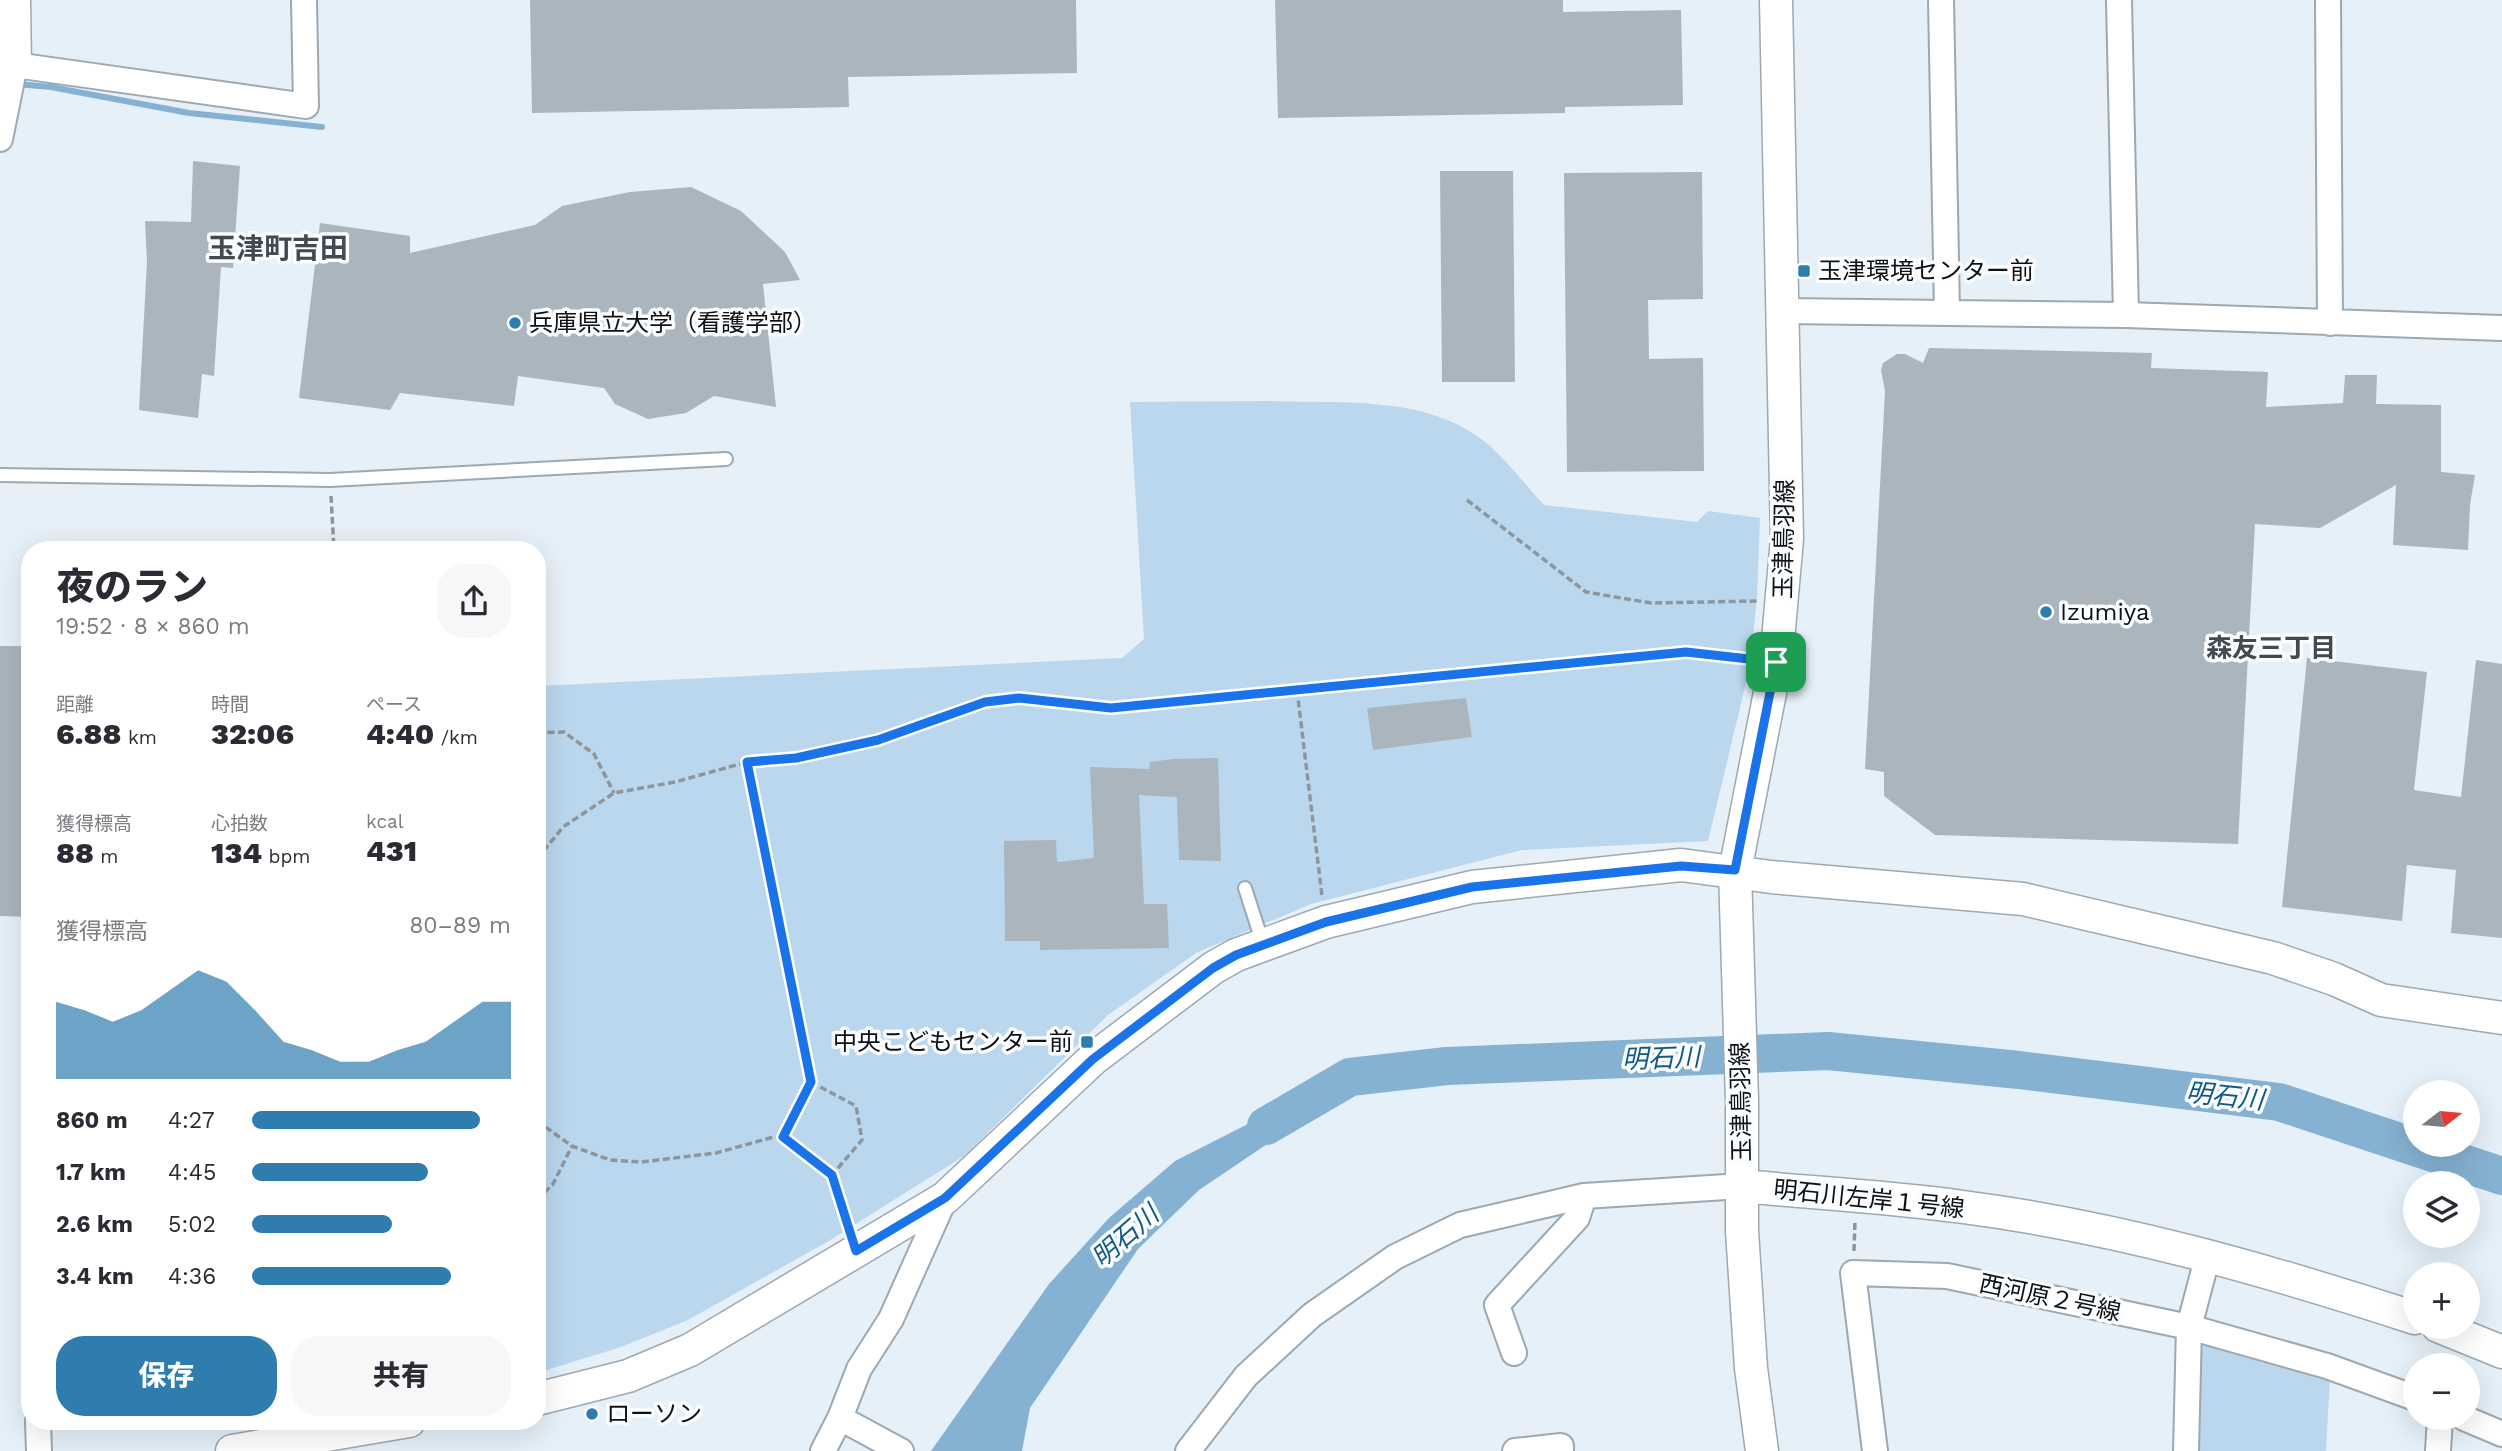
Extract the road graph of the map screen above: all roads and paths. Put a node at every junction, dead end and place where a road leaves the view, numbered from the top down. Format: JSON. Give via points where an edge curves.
{"nodes":[{"id":1,"x":14,"y":0,"type":"edge"},
{"id":2,"x":304,"y":0,"type":"edge"},
{"id":3,"x":1776,"y":0,"type":"edge"},
{"id":4,"x":1941,"y":0,"type":"edge"},
{"id":5,"x":2119,"y":0,"type":"edge"},
{"id":6,"x":2328,"y":0,"type":"edge"},
{"id":7,"x":8,"y":64,"type":"edge"},
{"id":8,"x":1,"y":141,"type":"edge"},
{"id":9,"x":1782,"y":311,"type":"junction"},
{"id":10,"x":1947,"y":313,"type":"junction"},
{"id":11,"x":2126,"y":314,"type":"junction"},
{"id":12,"x":2330,"y":323,"type":"junction"},
{"id":13,"x":2502,"y":328,"type":"edge"},
{"id":14,"x":726,"y":459,"type":"dead end"},
{"id":15,"x":0,"y":475,"type":"edge"},
{"id":16,"x":330,"y":480,"type":"junction"},
{"id":17,"x":1467,"y":500,"type":"dead end"},
{"id":18,"x":333,"y":541,"type":"edge"},
{"id":19,"x":1784,"y":601,"type":"junction"},
{"id":20,"x":1776,"y":662,"type":"junction"},
{"id":21,"x":1297,"y":690,"type":"junction"},
{"id":22,"x":546,"y":733,"type":"edge"},
{"id":23,"x":747,"y":762,"type":"junction"},
{"id":24,"x":614,"y":793,"type":"junction"},
{"id":25,"x":546,"y":848,"type":"edge"},
{"id":26,"x":1735,"y":870,"type":"junction"},
{"id":27,"x":1245,"y":888,"type":"dead end"},
{"id":28,"x":1326,"y":922,"type":"junction"},
{"id":29,"x":1263,"y":944,"type":"junction"},
{"id":30,"x":2502,"y":1018,"type":"edge"},
{"id":31,"x":811,"y":1082,"type":"junction"},
{"id":32,"x":546,"y":1127,"type":"edge"},
{"id":33,"x":783,"y":1137,"type":"junction"},
{"id":34,"x":572,"y":1146,"type":"junction"},
{"id":35,"x":832,"y":1175,"type":"junction"},
{"id":36,"x":1742,"y":1186,"type":"junction"},
{"id":37,"x":546,"y":1190,"type":"edge"},
{"id":38,"x":1584,"y":1196,"type":"junction"},
{"id":39,"x":1855,"y":1197,"type":"junction"},
{"id":40,"x":945,"y":1198,"type":"junction"},
{"id":41,"x":856,"y":1251,"type":"junction"},
{"id":42,"x":2208,"y":1255,"type":"junction"},
{"id":43,"x":1853,"y":1273,"type":"junction"},
{"id":44,"x":2403,"y":1314,"type":"edge"},
{"id":45,"x":2189,"y":1327,"type":"junction"},
{"id":46,"x":2470,"y":1339,"type":"edge"},
{"id":47,"x":2502,"y":1352,"type":"edge"},
{"id":48,"x":1514,"y":1353,"type":"dead end"},
{"id":49,"x":2403,"y":1394,"type":"edge"},
{"id":50,"x":546,"y":1397,"type":"edge"},
{"id":51,"x":840,"y":1418,"type":"junction"},
{"id":52,"x":2480,"y":1424,"type":"edge"},
{"id":53,"x":38,"y":1430,"type":"edge"},
{"id":54,"x":356,"y":1430,"type":"edge"},
{"id":55,"x":2439,"y":1430,"type":"edge"},
{"id":56,"x":2502,"y":1434,"type":"edge"},
{"id":57,"x":39,"y":1451,"type":"edge"},
{"id":58,"x":232,"y":1451,"type":"edge"},
{"id":59,"x":823,"y":1451,"type":"edge"},
{"id":60,"x":901,"y":1451,"type":"edge"},
{"id":61,"x":1188,"y":1451,"type":"edge"},
{"id":62,"x":1515,"y":1451,"type":"edge"},
{"id":63,"x":1561,"y":1451,"type":"edge"},
{"id":64,"x":1762,"y":1451,"type":"edge"},
{"id":65,"x":1875,"y":1451,"type":"edge"},
{"id":66,"x":2186,"y":1451,"type":"edge"},
{"id":67,"x":2438,"y":1451,"type":"edge"}],
"edges":[{"from":1,"to":7,"type":"street"},
{"from":2,"to":7,"type":"street","via":[[306,106]]},
{"from":3,"to":9,"type":"street","name":"玉津鳥羽線"},
{"from":4,"to":10,"type":"street"},
{"from":5,"to":11,"type":"street"},
{"from":6,"to":12,"type":"street"},
{"from":7,"to":8,"type":"street"},
{"from":9,"to":10,"type":"street"},
{"from":9,"to":19,"type":"street","name":"玉津鳥羽線"},
{"from":10,"to":11,"type":"street"},
{"from":11,"to":12,"type":"street"},
{"from":12,"to":13,"type":"street"},
{"from":14,"to":16,"type":"lane"},
{"from":15,"to":16,"type":"lane"},
{"from":16,"to":18,"type":"path"},
{"from":17,"to":19,"type":"path","via":[[1586,593],[1651,603]]},
{"from":19,"to":20,"type":"street","name":"玉津鳥羽線"},
{"from":20,"to":21,"type":"path","via":[[1686,652]]},
{"from":20,"to":26,"type":"street","name":"玉津鳥羽線"},
{"from":21,"to":23,"type":"path","via":[[1111,708],[1019,698],[985,702],[878,740],[796,758]]},
{"from":21,"to":28,"type":"path"},
{"from":22,"to":24,"type":"path","via":[[564,732],[594,754]]},
{"from":23,"to":24,"type":"path"},
{"from":23,"to":31,"type":"path"},
{"from":24,"to":25,"type":"path","via":[[563,827]]},
{"from":26,"to":28,"type":"street","via":[[1681,866],[1472,887]]},
{"from":26,"to":30,"type":"street","via":[[2023,899],[2273,958],[2381,1000]]},
{"from":26,"to":36,"type":"street","name":"玉津鳥羽線"},
{"from":27,"to":29,"type":"lane"},
{"from":28,"to":29,"type":"street"},
{"from":29,"to":40,"type":"street","via":[[1213,968],[1093,1059]]},
{"from":31,"to":33,"type":"path"},
{"from":31,"to":35,"type":"path","via":[[856,1106],[862,1140]]},
{"from":32,"to":34,"type":"path"},
{"from":33,"to":34,"type":"path","via":[[716,1153],[641,1162],[610,1160]]},
{"from":33,"to":35,"type":"path"},
{"from":34,"to":37,"type":"path"},
{"from":35,"to":41,"type":"path"},
{"from":36,"to":38,"type":"street","name":"明石川左岸１号線"},
{"from":36,"to":39,"type":"street","name":"明石川左岸１号線"},
{"from":36,"to":64,"type":"street","name":"玉津鳥羽線","via":[[1751,1368]]},
{"from":38,"to":48,"type":"street","via":[[1577,1217],[1497,1305]]},
{"from":38,"to":61,"type":"street","name":"明石川左岸１号線","via":[[1460,1225],[1395,1257],[1312,1315],[1246,1376]]},
{"from":39,"to":42,"type":"street","name":"明石川左岸１号線","via":[[1964,1207]]},
{"from":39,"to":43,"type":"path"},
{"from":40,"to":41,"type":"street"},
{"from":40,"to":51,"type":"street","via":[[891,1319],[859,1369]]},
{"from":41,"to":50,"type":"street","via":[[690,1350],[628,1376]]},
{"from":42,"to":44,"type":"street","name":"明石川左岸１号線"},
{"from":42,"to":45,"type":"street"},
{"from":43,"to":45,"type":"street","name":"西河原２号線","via":[[1947,1276]]},
{"from":43,"to":65,"type":"street"},
{"from":45,"to":49,"type":"street","name":"西河原２号線","via":[[2327,1366]]},
{"from":45,"to":66,"type":"street"},
{"from":46,"to":47,"type":"street"},
{"from":51,"to":59,"type":"street"},
{"from":51,"to":60,"type":"street"},
{"from":52,"to":56,"type":"street"},
{"from":53,"to":57,"type":"street"},
{"from":54,"to":58,"type":"street"},
{"from":55,"to":67,"type":"street"},
{"from":62,"to":63,"type":"street","via":[[1561,1446]]}]}
